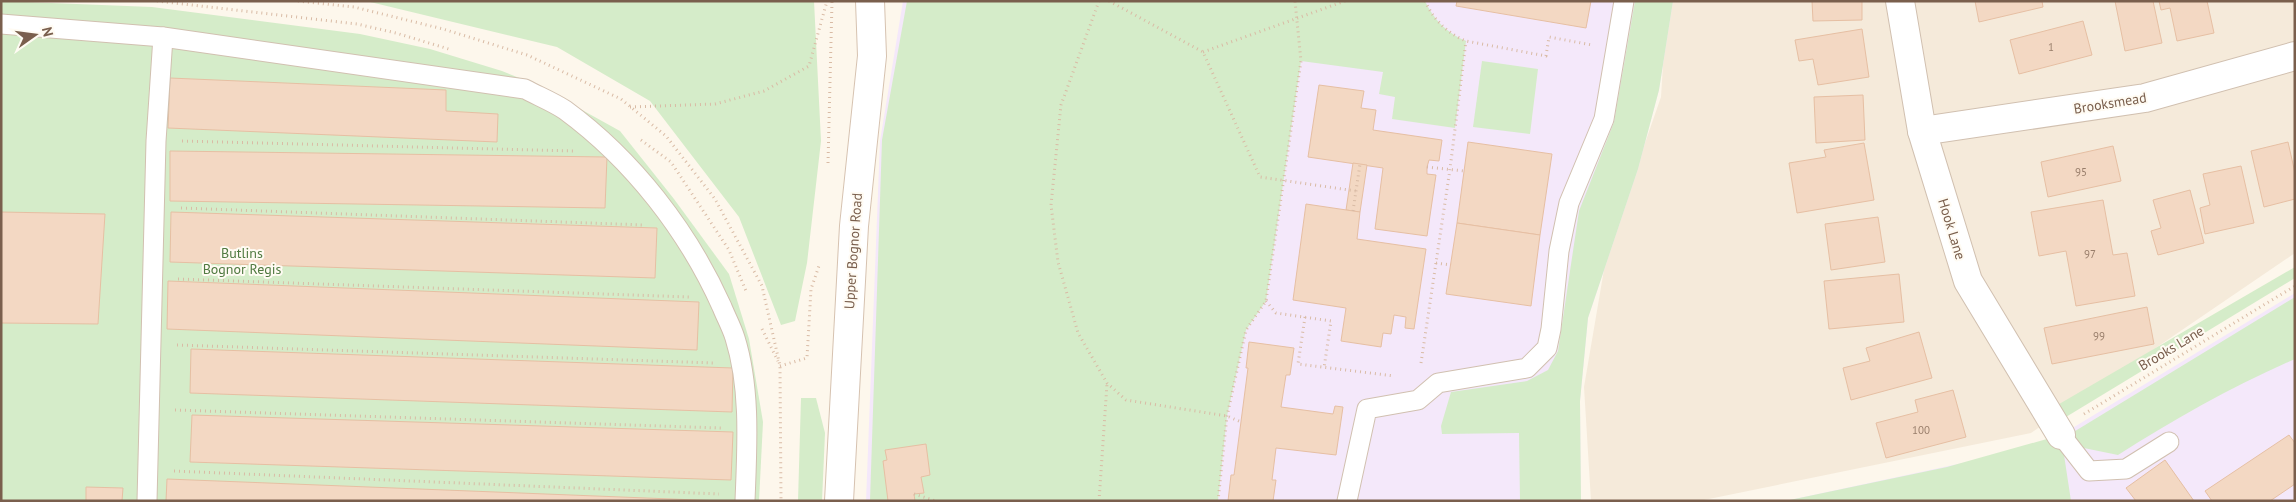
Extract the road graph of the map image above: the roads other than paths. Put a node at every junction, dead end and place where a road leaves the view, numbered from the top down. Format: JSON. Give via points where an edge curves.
{"nodes":[{"id":1,"x":870,"y":1,"type":"edge"},
{"id":2,"x":1624,"y":1,"type":"edge"},
{"id":3,"x":1900,"y":1,"type":"edge"},
{"id":4,"x":1,"y":24,"type":"edge"},
{"id":5,"x":163,"y":37,"type":"junction"},
{"id":6,"x":2295,"y":56,"type":"edge"},
{"id":7,"x":1922,"y":131,"type":"junction"},
{"id":8,"x":2060,"y":432,"type":"joint"},
{"id":9,"x":2169,"y":442,"type":"dead end"},
{"id":10,"x":745,"y":498,"type":"edge"},
{"id":11,"x":147,"y":501,"type":"edge"},
{"id":12,"x":839,"y":501,"type":"edge"},
{"id":13,"x":1347,"y":501,"type":"edge"}],
"edges":[{"from":1,"to":12,"type":"street","name":"Upper Bognor Road","via":[[872,56],[854,226]]},
{"from":2,"to":13,"type":"lane","via":[[1604,119],[1569,203],[1559,251],[1547,348],[1528,368],[1438,383],[1418,400],[1367,410]]},
{"from":3,"to":7,"type":"street","name":"Hook Lane"},
{"from":4,"to":5,"type":"lane"},
{"from":5,"to":10,"type":"lane","via":[[525,89],[564,110],[625,162],[676,226],[718,298],[735,339],[740,364],[748,429]]},
{"from":5,"to":11,"type":"lane","via":[[156,141]]},
{"from":6,"to":7,"type":"street","name":"Brooksmead","via":[[2145,98]]},
{"from":7,"to":8,"type":"street","name":"Hook Lane","via":[[1968,281]]},
{"from":8,"to":9,"type":"lane","via":[[2089,471],[2126,469]]}]}
